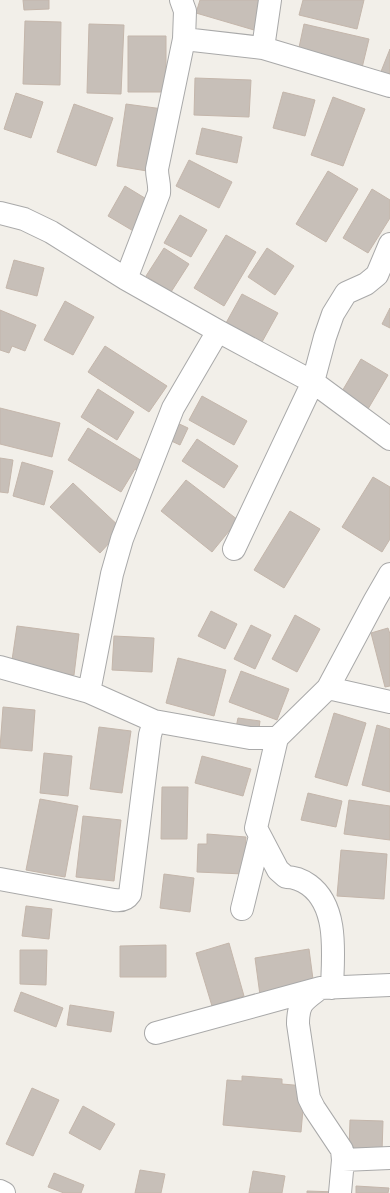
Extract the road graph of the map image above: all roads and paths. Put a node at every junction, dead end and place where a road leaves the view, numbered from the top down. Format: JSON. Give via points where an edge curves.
{"nodes":[{"id":1,"x":181,"y":0,"type":"edge"},
{"id":2,"x":270,"y":0,"type":"edge"},
{"id":3,"x":184,"y":40,"type":"junction"},
{"id":4,"x":263,"y":48,"type":"junction"},
{"id":5,"x":390,"y":86,"type":"edge"},
{"id":6,"x":0,"y":213,"type":"edge"},
{"id":7,"x":390,"y":244,"type":"edge"},
{"id":8,"x":126,"y":279,"type":"junction"},
{"id":9,"x":218,"y":331,"type":"junction"},
{"id":10,"x":313,"y":382,"type":"junction"},
{"id":11,"x":390,"y":439,"type":"edge"},
{"id":12,"x":234,"y":549,"type":"dead end"},
{"id":13,"x":390,"y":574,"type":"edge"},
{"id":14,"x":0,"y":667,"type":"edge"},
{"id":15,"x":328,"y":688,"type":"junction"},
{"id":16,"x":89,"y":692,"type":"junction"},
{"id":17,"x":390,"y":702,"type":"edge"},
{"id":18,"x":154,"y":721,"type":"junction"},
{"id":19,"x":277,"y":738,"type":"junction"},
{"id":20,"x":260,"y":836,"type":"junction"},
{"id":21,"x":0,"y":879,"type":"edge"},
{"id":22,"x":242,"y":909,"type":"dead end"},
{"id":23,"x":390,"y":985,"type":"edge"},
{"id":24,"x":326,"y":988,"type":"junction"},
{"id":25,"x":156,"y":1033,"type":"dead end"},
{"id":26,"x":390,"y":1158,"type":"edge"},
{"id":27,"x":343,"y":1160,"type":"junction"},
{"id":28,"x":0,"y":1192,"type":"edge"},
{"id":29,"x":4,"y":1193,"type":"edge"},
{"id":30,"x":340,"y":1193,"type":"edge"}],
"edges":[{"from":1,"to":3,"type":"street","via":[[185,11]]},
{"from":2,"to":4,"type":"street"},
{"from":3,"to":4,"type":"street"},
{"from":3,"to":8,"type":"street","via":[[157,169],[159,193]]},
{"from":4,"to":5,"type":"street"},
{"from":6,"to":8,"type":"street","via":[[24,219],[51,232]]},
{"from":7,"to":10,"type":"street","via":[[377,274],[366,284],[346,292],[333,314]]},
{"from":8,"to":9,"type":"street"},
{"from":9,"to":10,"type":"street"},
{"from":9,"to":16,"type":"street","via":[[173,408],[122,539],[112,574]]},
{"from":10,"to":11,"type":"street"},
{"from":10,"to":12,"type":"street"},
{"from":13,"to":15,"type":"street"},
{"from":14,"to":16,"type":"street"},
{"from":15,"to":17,"type":"street"},
{"from":15,"to":19,"type":"street"},
{"from":16,"to":18,"type":"street"},
{"from":18,"to":19,"type":"street","via":[[250,738]]},
{"from":18,"to":21,"type":"street","via":[[128,897],[122,901],[114,900]]},
{"from":19,"to":20,"type":"street","via":[[256,828]]},
{"from":20,"to":22,"type":"street"},
{"from":20,"to":24,"type":"street","via":[[282,875],[303,880],[314,888],[329,913],[334,942]]},
{"from":23,"to":24,"type":"street"},
{"from":24,"to":25,"type":"street"},
{"from":24,"to":27,"type":"street","via":[[303,1001],[298,1012],[298,1024],[309,1098],[342,1150]]},
{"from":26,"to":27,"type":"street"},
{"from":27,"to":30,"type":"street"},
{"from":28,"to":29,"type":"street"}]}
